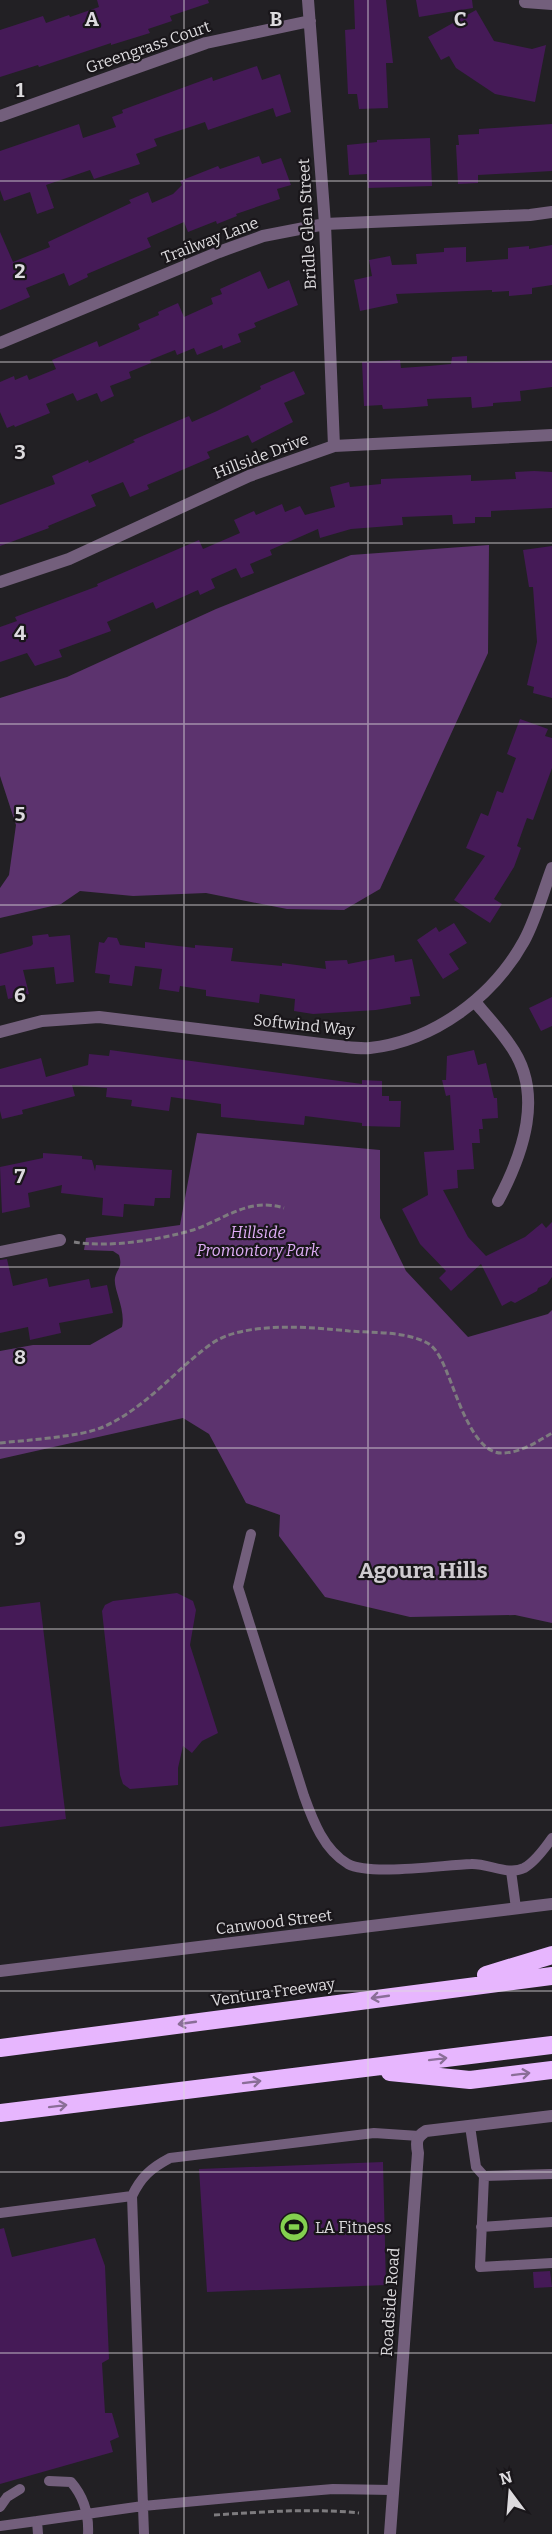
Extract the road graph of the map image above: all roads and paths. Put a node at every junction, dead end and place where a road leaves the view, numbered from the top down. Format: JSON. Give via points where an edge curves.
{"nodes":[{"id":1,"x":308,"y":0,"type":"edge"},
{"id":2,"x":525,"y":2,"type":"dead end"},
{"id":3,"x":552,"y":4,"type":"edge"},
{"id":4,"x":310,"y":21,"type":"junction"},
{"id":5,"x":0,"y":116,"type":"edge"},
{"id":6,"x":552,"y":212,"type":"edge"},
{"id":7,"x":325,"y":224,"type":"junction"},
{"id":8,"x":0,"y":343,"type":"edge"},
{"id":9,"x":552,"y":435,"type":"edge"},
{"id":10,"x":334,"y":446,"type":"junction"},
{"id":11,"x":0,"y":582,"type":"edge"},
{"id":12,"x":552,"y":868,"type":"edge"},
{"id":13,"x":475,"y":1002,"type":"junction"},
{"id":14,"x":0,"y":1032,"type":"edge"},
{"id":15,"x":498,"y":1201,"type":"dead end"},
{"id":16,"x":285,"y":1208,"type":"dead end"},
{"id":17,"x":60,"y":1240,"type":"joint"},
{"id":18,"x":0,"y":1252,"type":"edge"},
{"id":19,"x":552,"y":1433,"type":"edge"},
{"id":20,"x":0,"y":1443,"type":"edge"},
{"id":21,"x":251,"y":1534,"type":"dead end"},
{"id":22,"x":552,"y":1838,"type":"edge"},
{"id":23,"x":511,"y":1871,"type":"junction"},
{"id":24,"x":552,"y":1904,"type":"edge"},
{"id":25,"x":516,"y":1908,"type":"junction"},
{"id":26,"x":552,"y":1955,"type":"edge"},
{"id":27,"x":0,"y":1971,"type":"edge"},
{"id":28,"x":552,"y":1976,"type":"edge"},
{"id":29,"x":438,"y":1990,"type":"junction"},
{"id":30,"x":552,"y":2045,"type":"edge"},
{"id":31,"x":0,"y":2048,"type":"edge"},
{"id":32,"x":359,"y":2068,"type":"junction"},
{"id":33,"x":552,"y":2070,"type":"edge"},
{"id":34,"x":0,"y":2113,"type":"edge"},
{"id":35,"x":552,"y":2116,"type":"edge"},
{"id":36,"x":470,"y":2126,"type":"junction"},
{"id":37,"x":419,"y":2136,"type":"junction"},
{"id":38,"x":552,"y":2174,"type":"edge"},
{"id":39,"x":484,"y":2176,"type":"junction"},
{"id":40,"x":132,"y":2196,"type":"junction"},
{"id":41,"x":0,"y":2213,"type":"edge"},
{"id":42,"x":552,"y":2222,"type":"edge"},
{"id":43,"x":481,"y":2227,"type":"junction"},
{"id":44,"x":552,"y":2263,"type":"edge"},
{"id":45,"x":49,"y":2481,"type":"dead end"},
{"id":46,"x":20,"y":2489,"type":"dead end"},
{"id":47,"x":392,"y":2490,"type":"junction"},
{"id":48,"x":143,"y":2506,"type":"junction"},
{"id":49,"x":0,"y":2507,"type":"edge"},
{"id":50,"x":87,"y":2512,"type":"junction"},
{"id":51,"x":359,"y":2513,"type":"dead end"},
{"id":52,"x":206,"y":2516,"type":"dead end"},
{"id":53,"x":37,"y":2521,"type":"junction"},
{"id":54,"x":0,"y":2526,"type":"edge"},
{"id":55,"x":38,"y":2534,"type":"edge"},
{"id":56,"x":88,"y":2534,"type":"edge"},
{"id":57,"x":144,"y":2534,"type":"edge"},
{"id":58,"x":390,"y":2534,"type":"edge"}],
"edges":[{"from":1,"to":4,"type":"street","name":"Bridle Glen Street"},
{"from":2,"to":3,"type":"street"},
{"from":4,"to":5,"type":"street","name":"Greengrass Court","via":[[206,43]]},
{"from":4,"to":7,"type":"street","name":"Bridle Glen Street"},
{"from":6,"to":7,"type":"street","name":"Trailway Lane"},
{"from":7,"to":8,"type":"street","name":"Trailway Lane","via":[[263,236],[219,252]]},
{"from":7,"to":10,"type":"street","name":"Bridle Glen Street"},
{"from":9,"to":10,"type":"street","name":"Hillside Drive"},
{"from":10,"to":11,"type":"street","name":"Hillside Drive","via":[[249,477],[69,559]]},
{"from":12,"to":13,"type":"street","name":"Softwind Way","via":[[525,940],[505,970]]},
{"from":13,"to":14,"type":"street","name":"Softwind Way","via":[[424,1032],[370,1048],[99,1017],[42,1021]]},
{"from":13,"to":15,"type":"street","via":[[511,1046],[523,1069],[529,1107],[523,1143]]},
{"from":16,"to":17,"type":"path","via":[[251,1205],[172,1236],[92,1245]]},
{"from":17,"to":18,"type":"street"},
{"from":19,"to":20,"type":"path","via":[[525,1448],[500,1454],[484,1447],[431,1345],[394,1335],[315,1327],[255,1329],[232,1334],[212,1343],[141,1405],[102,1427]]},
{"from":21,"to":23,"type":"lane","via":[[238,1587],[304,1796],[331,1850],[349,1864],[371,1869],[475,1863]]},
{"from":22,"to":23,"type":"lane","via":[[524,1868]]},
{"from":23,"to":25,"type":"lane"},
{"from":24,"to":25,"type":"street","name":"Canwood Street"},
{"from":25,"to":27,"type":"street","name":"Canwood Street"},
{"from":26,"to":29,"type":"highway"},
{"from":28,"to":29,"type":"highway","name":"Ventura Freeway"},
{"from":29,"to":31,"type":"highway","name":"Ventura Freeway","one_way":true},
{"from":32,"to":30,"type":"highway","one_way":true},
{"from":32,"to":33,"type":"highway","one_way":true,"via":[[470,2080]]},
{"from":34,"to":32,"type":"highway","one_way":true},
{"from":35,"to":36,"type":"street"},
{"from":36,"to":37,"type":"street","via":[[426,2131]]},
{"from":36,"to":39,"type":"lane","via":[[476,2167]]},
{"from":37,"to":40,"type":"lane","via":[[374,2133],[170,2158],[152,2167]]},
{"from":37,"to":47,"type":"street","name":"Roadside Road"},
{"from":38,"to":39,"type":"lane"},
{"from":39,"to":43,"type":"lane"},
{"from":40,"to":41,"type":"lane"},
{"from":40,"to":48,"type":"lane"},
{"from":42,"to":43,"type":"lane"},
{"from":43,"to":44,"type":"lane","via":[[480,2267]]},
{"from":45,"to":50,"type":"lane","via":[[71,2482]]},
{"from":46,"to":49,"type":"lane"},
{"from":47,"to":48,"type":"lane","via":[[333,2489]]},
{"from":47,"to":58,"type":"street","name":"Roadside Road"},
{"from":48,"to":50,"type":"lane"},
{"from":48,"to":57,"type":"lane"},
{"from":50,"to":53,"type":"lane"},
{"from":50,"to":56,"type":"lane"},
{"from":51,"to":52,"type":"path","via":[[272,2511]]},
{"from":53,"to":54,"type":"lane"},
{"from":53,"to":55,"type":"lane"}]}
